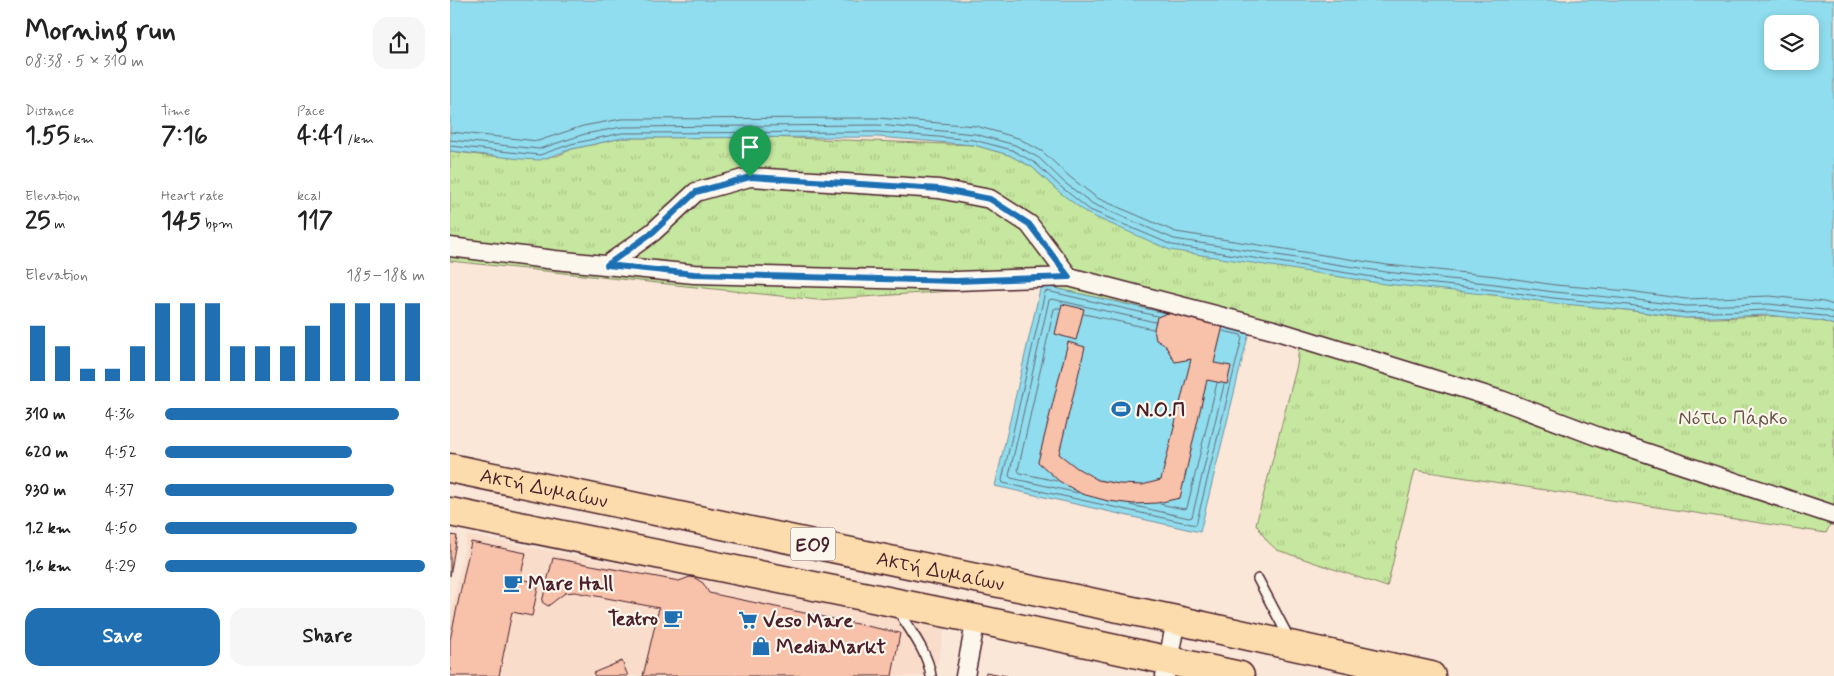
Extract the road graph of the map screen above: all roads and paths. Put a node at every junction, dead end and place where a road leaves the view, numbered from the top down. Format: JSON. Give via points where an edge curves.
{"nodes":[{"id":1,"x":450,"y":247,"type":"edge"},
{"id":2,"x":607,"y":265,"type":"junction"},
{"id":3,"x":1069,"y":277,"type":"junction"},
{"id":4,"x":450,"y":468,"type":"edge"},
{"id":5,"x":450,"y":512,"type":"edge"},
{"id":6,"x":1834,"y":515,"type":"edge"},
{"id":7,"x":1258,"y":579,"type":"dead end"},
{"id":8,"x":893,"y":602,"type":"junction"},
{"id":9,"x":976,"y":619,"type":"junction"},
{"id":10,"x":1176,"y":620,"type":"junction"},
{"id":11,"x":1292,"y":645,"type":"junction"},
{"id":12,"x":1167,"y":668,"type":"edge"},
{"id":13,"x":931,"y":676,"type":"edge"},
{"id":14,"x":965,"y":676,"type":"edge"},
{"id":15,"x":1240,"y":676,"type":"edge"},
{"id":16,"x":1431,"y":676,"type":"edge"}],
"edges":[{"from":1,"to":2,"type":"street"},
{"from":2,"to":3,"type":"street","via":[[694,274],[946,281]]},
{"from":2,"to":3,"type":"street","via":[[653,232],[696,192],[750,177],[939,189],[990,199],[1029,224]]},
{"from":3,"to":6,"type":"street","via":[[1277,331],[1482,395]]},
{"from":4,"to":10,"type":"main road","name":"Ακτή Δυμαίων","number":"ΕΟ9"},
{"from":5,"to":8,"type":"main road","name":"Ακτή Δυμαίων","number":"ΕΟ9"},
{"from":7,"to":11,"type":"lane"},
{"from":8,"to":9,"type":"main road","name":"Ακτή Δυμαίων","number":"ΕΟ9"},
{"from":8,"to":13,"type":"lane","via":[[926,657]]},
{"from":9,"to":12,"type":"main road","name":"Ακτή Δυμαίων","number":"ΕΟ9"},
{"from":9,"to":14,"type":"street"},
{"from":10,"to":11,"type":"main road","name":"Ακτή Δυμαίων","number":"ΕΟ9"},
{"from":10,"to":12,"type":"street"},
{"from":11,"to":16,"type":"main road","name":"Ακτή Δυμαίων","number":"ΕΟ9"},
{"from":12,"to":15,"type":"main road","name":"Ακτή Δυμαίων","number":"ΕΟ9"}]}
